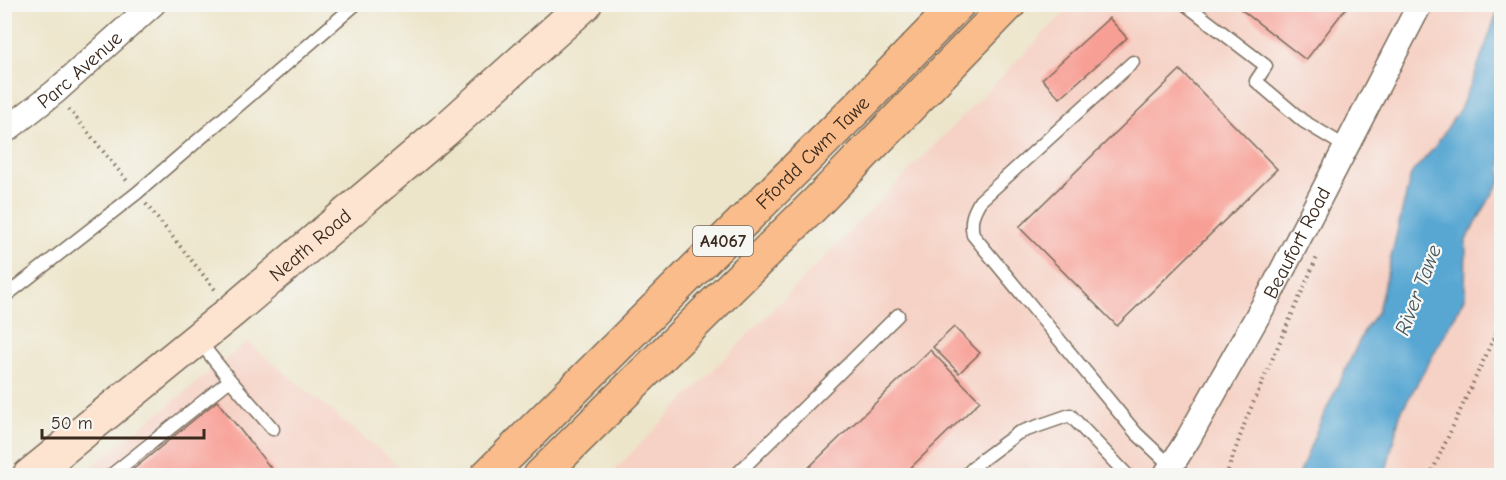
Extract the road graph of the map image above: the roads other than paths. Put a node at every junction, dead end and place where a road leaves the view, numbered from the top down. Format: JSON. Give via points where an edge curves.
{"nodes":[{"id":1,"x":153,"y":4,"type":"edge"},
{"id":2,"x":356,"y":4,"type":"edge"},
{"id":3,"x":585,"y":4,"type":"edge"},
{"id":4,"x":958,"y":4,"type":"edge"},
{"id":5,"x":1010,"y":4,"type":"edge"},
{"id":6,"x":1185,"y":4,"type":"edge"},
{"id":7,"x":1420,"y":4,"type":"edge"},
{"id":8,"x":1132,"y":62,"type":"dead end"},
{"id":9,"x":4,"y":132,"type":"edge"},
{"id":10,"x":1347,"y":147,"type":"junction"},
{"id":11,"x":4,"y":297,"type":"edge"},
{"id":12,"x":898,"y":315,"type":"dead end"},
{"id":13,"x":198,"y":340,"type":"junction"},
{"id":14,"x":230,"y":380,"type":"junction"},
{"id":15,"x":273,"y":429,"type":"dead end"},
{"id":16,"x":44,"y":468,"type":"edge"},
{"id":17,"x":1168,"y":471,"type":"edge"},
{"id":18,"x":110,"y":476,"type":"edge"},
{"id":19,"x":487,"y":476,"type":"edge"},
{"id":20,"x":540,"y":476,"type":"edge"},
{"id":21,"x":735,"y":476,"type":"edge"},
{"id":22,"x":965,"y":476,"type":"edge"},
{"id":23,"x":1128,"y":476,"type":"edge"}],
"edges":[{"from":1,"to":9,"type":"street","name":"Parc Avenue"},
{"from":2,"to":11,"type":"lane","via":[[137,193]]},
{"from":3,"to":13,"type":"main road","name":"Neath Road","via":[[443,132]]},
{"from":4,"to":19,"type":"main road","name":"Ffordd Cwm Tawe","number":"A4067"},
{"from":5,"to":20,"type":"main road","name":"Ffordd Cwm Tawe","number":"A4067"},
{"from":6,"to":10,"type":"lane","via":[[1266,66],[1256,81],[1303,121]]},
{"from":7,"to":10,"type":"street","name":"Beaufort Road"},
{"from":8,"to":17,"type":"lane","via":[[980,201],[971,225],[973,235]]},
{"from":10,"to":17,"type":"street","name":"Beaufort Road","via":[[1270,294]]},
{"from":12,"to":21,"type":"lane"},
{"from":13,"to":14,"type":"lane"},
{"from":13,"to":16,"type":"main road","name":"Neath Road"},
{"from":14,"to":15,"type":"lane"},
{"from":14,"to":18,"type":"lane"},
{"from":22,"to":23,"type":"lane","via":[[1018,433],[1070,415]]}]}
